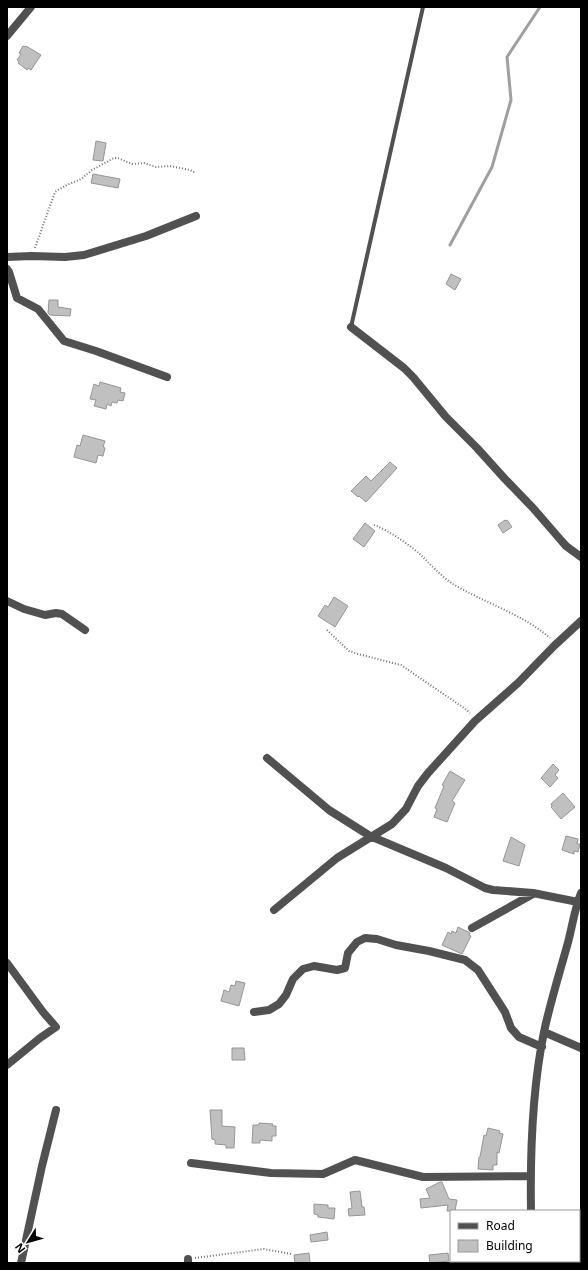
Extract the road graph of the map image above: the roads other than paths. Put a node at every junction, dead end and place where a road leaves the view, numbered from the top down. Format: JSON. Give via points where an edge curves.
{"nodes":[{"id":1,"x":31,"y":7,"type":"edge"},
{"id":2,"x":423,"y":7,"type":"edge"},
{"id":3,"x":7,"y":36,"type":"edge"},
{"id":4,"x":196,"y":216,"type":"dead end"},
{"id":5,"x":7,"y":257,"type":"edge"},
{"id":6,"x":7,"y":269,"type":"edge"},
{"id":7,"x":351,"y":327,"type":"joint"},
{"id":8,"x":167,"y":377,"type":"dead end"},
{"id":9,"x":581,"y":557,"type":"edge"},
{"id":10,"x":7,"y":601,"type":"edge"},
{"id":11,"x":581,"y":621,"type":"edge"},
{"id":12,"x":85,"y":630,"type":"dead end"},
{"id":13,"x":267,"y":758,"type":"dead end"},
{"id":14,"x":370,"y":836,"type":"junction"},
{"id":15,"x":581,"y":893,"type":"edge"},
{"id":16,"x":533,"y":894,"type":"junction"},
{"id":17,"x":578,"y":902,"type":"junction"},
{"id":18,"x":274,"y":910,"type":"dead end"},
{"id":19,"x":472,"y":928,"type":"dead end"},
{"id":20,"x":7,"y":963,"type":"edge"},
{"id":21,"x":254,"y":1012,"type":"dead end"},
{"id":22,"x":544,"y":1032,"type":"junction"},
{"id":23,"x":542,"y":1047,"type":"junction"},
{"id":24,"x":581,"y":1048,"type":"edge"},
{"id":25,"x":7,"y":1065,"type":"edge"},
{"id":26,"x":56,"y":1110,"type":"dead end"},
{"id":27,"x":191,"y":1163,"type":"dead end"},
{"id":28,"x":530,"y":1176,"type":"junction"},
{"id":29,"x":531,"y":1210,"type":"edge"},
{"id":30,"x":21,"y":1263,"type":"edge"}],
"edges":[{"from":1,"to":3,"type":"street"},
{"from":2,"to":7,"type":"lane"},
{"from":4,"to":5,"type":"street","via":[[146,236],[84,255]]},
{"from":6,"to":8,"type":"street","via":[[17,298],[38,309],[62,340]]},
{"from":7,"to":9,"type":"street","via":[[413,377],[446,417],[534,508],[566,546]]},
{"from":10,"to":12,"type":"street","via":[[45,615],[62,614]]},
{"from":11,"to":14,"type":"street","via":[[475,721],[418,786],[400,817]]},
{"from":13,"to":14,"type":"street","via":[[329,810]]},
{"from":14,"to":16,"type":"street","via":[[486,888]]},
{"from":14,"to":18,"type":"street","via":[[337,858]]},
{"from":15,"to":17,"type":"street"},
{"from":16,"to":17,"type":"street"},
{"from":16,"to":19,"type":"street"},
{"from":17,"to":22,"type":"street"},
{"from":20,"to":25,"type":"street","via":[[56,1027]]},
{"from":21,"to":23,"type":"street","via":[[269,1010],[279,1004],[293,980],[303,969],[314,966],[338,970],[345,968],[348,953],[357,942],[365,938],[378,939],[465,960],[478,970],[505,1012],[511,1028],[519,1037]]},
{"from":22,"to":23,"type":"street"},
{"from":22,"to":24,"type":"street"},
{"from":23,"to":28,"type":"street","via":[[532,1119]]},
{"from":26,"to":30,"type":"street"},
{"from":27,"to":28,"type":"street","via":[[271,1173],[323,1174],[355,1160],[423,1177]]},
{"from":28,"to":29,"type":"street"}]}
